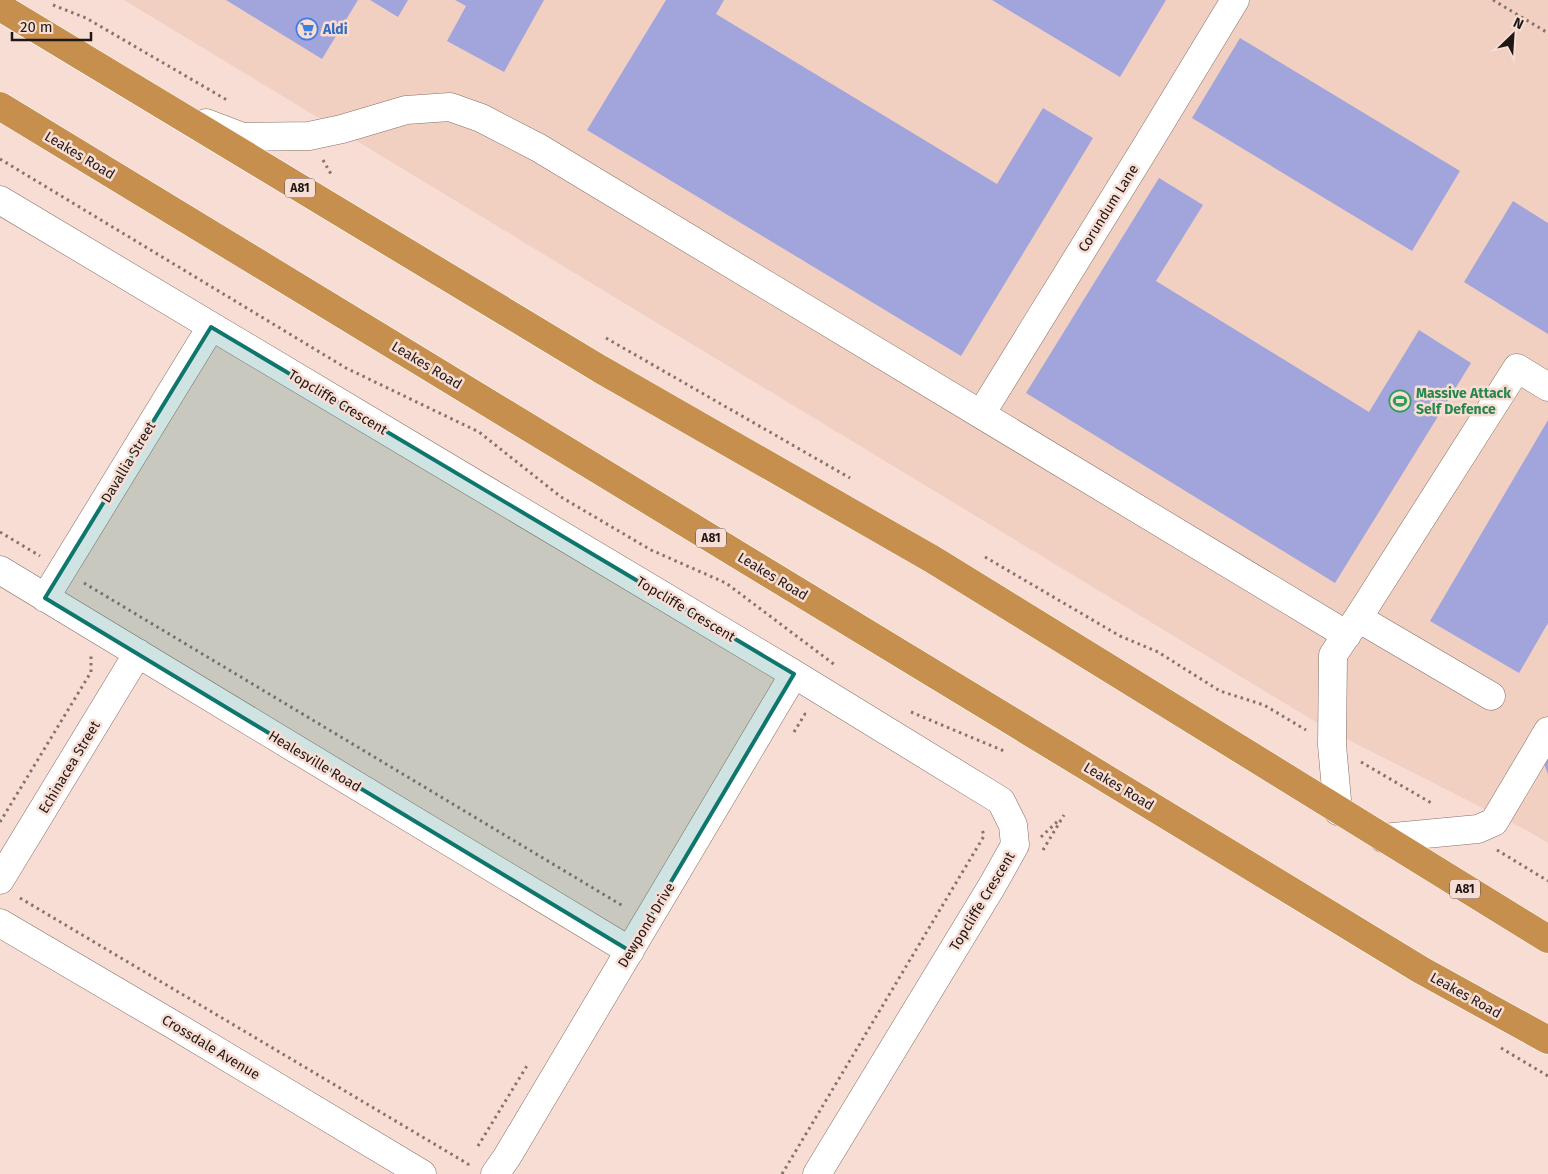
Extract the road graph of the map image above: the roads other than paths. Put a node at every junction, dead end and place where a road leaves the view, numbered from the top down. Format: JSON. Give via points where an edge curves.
{"nodes":[{"id":1,"x":1235,"y":0,"type":"edge"},
{"id":2,"x":0,"y":7,"type":"edge"},
{"id":3,"x":0,"y":106,"type":"edge"},
{"id":4,"x":168,"y":108,"type":"junction"},
{"id":5,"x":0,"y":200,"type":"edge"},
{"id":6,"x":211,"y":327,"type":"junction"},
{"id":7,"x":1548,"y":387,"type":"edge"},
{"id":8,"x":981,"y":414,"type":"junction"},
{"id":9,"x":0,"y":570,"type":"edge"},
{"id":10,"x":46,"y":598,"type":"junction"},
{"id":11,"x":1352,"y":626,"type":"junction"},
{"id":12,"x":138,"y":653,"type":"junction"},
{"id":13,"x":794,"y":674,"type":"junction"},
{"id":14,"x":1491,"y":696,"type":"dead end"},
{"id":15,"x":1548,"y":731,"type":"edge"},
{"id":16,"x":1338,"y":811,"type":"junction"},
{"id":17,"x":1383,"y":838,"type":"junction"},
{"id":18,"x":7,"y":887,"type":"edge"},
{"id":19,"x":0,"y":922,"type":"edge"},
{"id":20,"x":1548,"y":939,"type":"edge"},
{"id":21,"x":630,"y":951,"type":"junction"},
{"id":22,"x":1548,"y":1040,"type":"edge"},
{"id":23,"x":422,"y":1174,"type":"edge"},
{"id":24,"x":494,"y":1174,"type":"edge"},
{"id":25,"x":817,"y":1174,"type":"edge"}],
"edges":[{"from":1,"to":8,"type":"street","name":"Corundum Lane"},
{"from":2,"to":4,"type":"highway","number":"A81"},
{"from":3,"to":22,"type":"highway","name":"Leakes Road","number":"A81","via":[[1421,970]]},
{"from":4,"to":8,"type":"street","via":[[243,137],[309,136],[406,110],[450,107],[482,118],[540,148]]},
{"from":4,"to":16,"type":"highway","number":"A81","via":[[600,370],[932,559]]},
{"from":5,"to":6,"type":"street","name":"Topcliffe Crescent"},
{"from":6,"to":10,"type":"street","name":"Davallia Street"},
{"from":6,"to":13,"type":"street","name":"Topcliffe Crescent"},
{"from":7,"to":11,"type":"street","via":[[1517,368]]},
{"from":8,"to":11,"type":"street"},
{"from":9,"to":10,"type":"street","name":"Healesville Road"},
{"from":10,"to":12,"type":"street","name":"Healesville Road"},
{"from":11,"to":14,"type":"street"},
{"from":11,"to":16,"type":"street","via":[[1334,655],[1332,745]]},
{"from":12,"to":18,"type":"street","name":"Echinacea Street"},
{"from":12,"to":21,"type":"street","name":"Healesville Road"},
{"from":13,"to":21,"type":"street","name":"Dewpond Drive"},
{"from":13,"to":25,"type":"street","name":"Topcliffe Crescent","via":[[1001,801],[1013,825],[1015,845]]},
{"from":15,"to":17,"type":"street","via":[[1494,822],[1478,829]]},
{"from":16,"to":17,"type":"highway","number":"A81"},
{"from":17,"to":20,"type":"highway","number":"A81"},
{"from":19,"to":23,"type":"street","name":"Crossdale Avenue"},
{"from":21,"to":24,"type":"street","name":"Dewpond Drive"}]}
